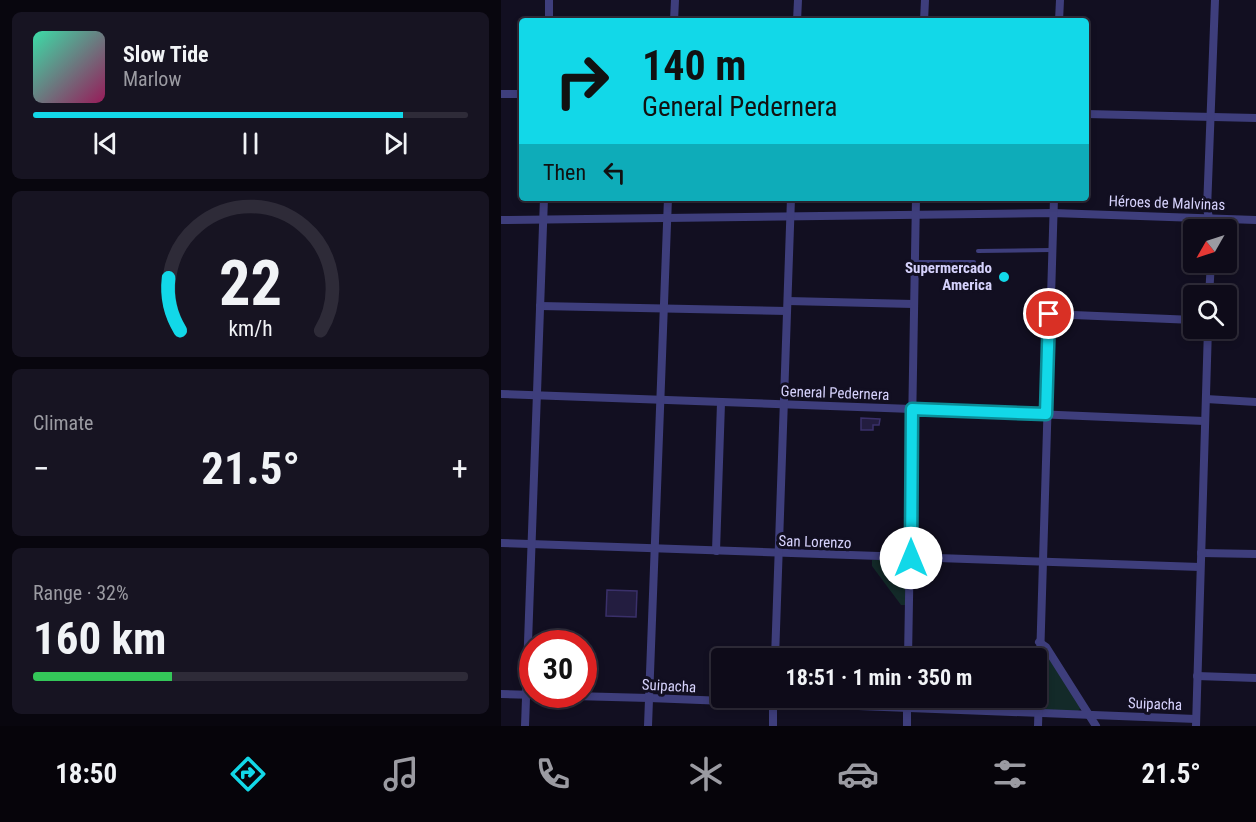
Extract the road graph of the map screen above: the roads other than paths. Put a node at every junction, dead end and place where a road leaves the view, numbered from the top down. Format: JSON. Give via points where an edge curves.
{"nodes":[{"id":1,"x":549,"y":0,"type":"edge"},
{"id":2,"x":675,"y":0,"type":"edge"},
{"id":3,"x":798,"y":0,"type":"edge"},
{"id":4,"x":925,"y":0,"type":"edge"},
{"id":5,"x":1060,"y":0,"type":"edge"},
{"id":6,"x":1215,"y":0,"type":"edge"},
{"id":7,"x":549,"y":18,"type":"edge"},
{"id":8,"x":674,"y":18,"type":"edge"},
{"id":9,"x":797,"y":18,"type":"edge"},
{"id":10,"x":924,"y":18,"type":"edge"},
{"id":11,"x":1059,"y":18,"type":"edge"},
{"id":12,"x":501,"y":93,"type":"edge"},
{"id":13,"x":519,"y":94,"type":"edge"},
{"id":14,"x":1089,"y":114,"type":"edge"},
{"id":15,"x":1209,"y":117,"type":"junction"},
{"id":16,"x":1256,"y":118,"type":"edge"},
{"id":17,"x":544,"y":201,"type":"edge"},
{"id":18,"x":668,"y":201,"type":"edge"},
{"id":19,"x":791,"y":201,"type":"edge"},
{"id":20,"x":916,"y":201,"type":"edge"},
{"id":21,"x":1054,"y":201,"type":"edge"},
{"id":22,"x":1053,"y":213,"type":"junction"},
{"id":23,"x":916,"y":214,"type":"junction"},
{"id":24,"x":790,"y":216,"type":"junction"},
{"id":25,"x":667,"y":217,"type":"junction"},
{"id":26,"x":1210,"y":219,"type":"joint"},
{"id":27,"x":501,"y":220,"type":"edge"},
{"id":28,"x":543,"y":220,"type":"junction"},
{"id":29,"x":1237,"y":220,"type":"edge"},
{"id":30,"x":1256,"y":220,"type":"edge"},
{"id":31,"x":1052,"y":250,"type":"junction"},
{"id":32,"x":978,"y":251,"type":"dead end"},
{"id":33,"x":914,"y":262,"type":"junction"},
{"id":34,"x":974,"y":262,"type":"dead end"},
{"id":35,"x":787,"y":301,"type":"junction"},
{"id":36,"x":913,"y":304,"type":"junction"},
{"id":37,"x":540,"y":306,"type":"junction"},
{"id":38,"x":663,"y":309,"type":"junction"},
{"id":39,"x":787,"y":311,"type":"junction"},
{"id":40,"x":1049,"y":314,"type":"junction"},
{"id":41,"x":1183,"y":320,"type":"edge"},
{"id":42,"x":1208,"y":339,"type":"edge"},
{"id":43,"x":501,"y":394,"type":"edge"},
{"id":44,"x":537,"y":396,"type":"junction"},
{"id":45,"x":1206,"y":399,"type":"junction"},
{"id":46,"x":660,"y":400,"type":"junction"},
{"id":47,"x":1256,"y":402,"type":"edge"},
{"id":48,"x":721,"y":403,"type":"junction"},
{"id":49,"x":784,"y":404,"type":"junction"},
{"id":50,"x":912,"y":409,"type":"junction"},
{"id":51,"x":1046,"y":414,"type":"junction"},
{"id":52,"x":1204,"y":422,"type":"junction"},
{"id":53,"x":501,"y":543,"type":"edge"},
{"id":54,"x":531,"y":544,"type":"junction"},
{"id":55,"x":655,"y":548,"type":"junction"},
{"id":56,"x":716,"y":551,"type":"junction"},
{"id":57,"x":1201,"y":553,"type":"junction"},
{"id":58,"x":778,"y":554,"type":"junction"},
{"id":59,"x":1256,"y":554,"type":"edge"},
{"id":60,"x":911,"y":558,"type":"junction"},
{"id":61,"x":1041,"y":562,"type":"junction"},
{"id":62,"x":1200,"y":567,"type":"junction"},
{"id":63,"x":528,"y":630,"type":"edge"},
{"id":64,"x":1039,"y":642,"type":"junction"},
{"id":65,"x":775,"y":648,"type":"edge"},
{"id":66,"x":908,"y":648,"type":"edge"},
{"id":67,"x":1197,"y":676,"type":"junction"},
{"id":68,"x":1256,"y":678,"type":"edge"},
{"id":69,"x":501,"y":694,"type":"edge"},
{"id":70,"x":519,"y":695,"type":"edge"},
{"id":71,"x":597,"y":697,"type":"edge"},
{"id":72,"x":649,"y":698,"type":"junction"},
{"id":73,"x":711,"y":700,"type":"edge"},
{"id":74,"x":526,"y":708,"type":"edge"},
{"id":75,"x":773,"y":708,"type":"edge"},
{"id":76,"x":890,"y":708,"type":"edge"},
{"id":77,"x":907,"y":709,"type":"junction"},
{"id":78,"x":1038,"y":713,"type":"junction"},
{"id":79,"x":1090,"y":715,"type":"junction"},
{"id":80,"x":1196,"y":723,"type":"edge"},
{"id":81,"x":525,"y":726,"type":"edge"},
{"id":82,"x":648,"y":726,"type":"edge"},
{"id":83,"x":773,"y":726,"type":"edge"},
{"id":84,"x":907,"y":726,"type":"edge"},
{"id":85,"x":1038,"y":726,"type":"edge"},
{"id":86,"x":1096,"y":726,"type":"edge"}],
"edges":[{"from":1,"to":7,"type":"street"},
{"from":2,"to":8,"type":"street"},
{"from":3,"to":9,"type":"street"},
{"from":4,"to":10,"type":"street"},
{"from":5,"to":11,"type":"street"},
{"from":6,"to":15,"type":"street"},
{"from":12,"to":13,"type":"street"},
{"from":14,"to":15,"type":"street"},
{"from":15,"to":16,"type":"street"},
{"from":15,"to":26,"type":"street"},
{"from":17,"to":28,"type":"street"},
{"from":18,"to":25,"type":"street"},
{"from":19,"to":24,"type":"street"},
{"from":20,"to":23,"type":"street"},
{"from":21,"to":22,"type":"street"},
{"from":22,"to":23,"type":"street","name":"Héroes de Malvinas"},
{"from":22,"to":26,"type":"street","name":"Héroes de Malvinas"},
{"from":22,"to":31,"type":"street"},
{"from":23,"to":24,"type":"street","name":"Héroes de Malvinas"},
{"from":23,"to":33,"type":"street"},
{"from":24,"to":25,"type":"street","name":"Héroes de Malvinas"},
{"from":24,"to":35,"type":"street"},
{"from":25,"to":28,"type":"street","name":"Héroes de Malvinas"},
{"from":25,"to":38,"type":"street"},
{"from":27,"to":28,"type":"street","name":"Héroes de Malvinas"},
{"from":28,"to":37,"type":"street"},
{"from":29,"to":30,"type":"street","name":"Héroes de Malvinas"},
{"from":31,"to":32,"type":"lane"},
{"from":31,"to":40,"type":"street"},
{"from":33,"to":34,"type":"lane"},
{"from":33,"to":36,"type":"street"},
{"from":35,"to":36,"type":"street"},
{"from":35,"to":39,"type":"street"},
{"from":36,"to":50,"type":"street"},
{"from":37,"to":38,"type":"street"},
{"from":37,"to":44,"type":"street"},
{"from":38,"to":39,"type":"street"},
{"from":38,"to":46,"type":"street"},
{"from":39,"to":49,"type":"street"},
{"from":40,"to":41,"type":"street"},
{"from":40,"to":51,"type":"street"},
{"from":42,"to":45,"type":"street"},
{"from":43,"to":44,"type":"street","name":"General Pedernera"},
{"from":44,"to":46,"type":"street","name":"General Pedernera"},
{"from":44,"to":54,"type":"street"},
{"from":45,"to":47,"type":"street"},
{"from":45,"to":52,"type":"street"},
{"from":46,"to":48,"type":"street","name":"General Pedernera"},
{"from":46,"to":55,"type":"street"},
{"from":48,"to":49,"type":"street","name":"General Pedernera"},
{"from":48,"to":56,"type":"street"},
{"from":49,"to":50,"type":"street","name":"General Pedernera"},
{"from":49,"to":58,"type":"street"},
{"from":50,"to":51,"type":"street","name":"General Pedernera"},
{"from":50,"to":60,"type":"street"},
{"from":51,"to":52,"type":"street","name":"General Pedernera"},
{"from":51,"to":61,"type":"street"},
{"from":52,"to":57,"type":"street"},
{"from":53,"to":54,"type":"street","name":"San Lorenzo"},
{"from":54,"to":55,"type":"street","name":"San Lorenzo"},
{"from":54,"to":63,"type":"street"},
{"from":55,"to":56,"type":"street","name":"San Lorenzo"},
{"from":55,"to":72,"type":"street"},
{"from":56,"to":58,"type":"street","name":"San Lorenzo"},
{"from":57,"to":59,"type":"street"},
{"from":57,"to":62,"type":"street"},
{"from":58,"to":60,"type":"street","name":"San Lorenzo"},
{"from":58,"to":65,"type":"street"},
{"from":60,"to":61,"type":"street","name":"San Lorenzo"},
{"from":60,"to":66,"type":"street"},
{"from":61,"to":62,"type":"street","name":"San Lorenzo"},
{"from":61,"to":64,"type":"street"},
{"from":62,"to":67,"type":"street"},
{"from":64,"to":78,"type":"street"},
{"from":64,"to":79,"type":"street"},
{"from":67,"to":68,"type":"street"},
{"from":67,"to":80,"type":"street"},
{"from":69,"to":70,"type":"street","name":"Suipacha"},
{"from":71,"to":72,"type":"street","name":"Suipacha"},
{"from":72,"to":73,"type":"street","name":"Suipacha"},
{"from":72,"to":82,"type":"street"},
{"from":74,"to":81,"type":"street"},
{"from":75,"to":83,"type":"street"},
{"from":76,"to":77,"type":"street","name":"Suipacha"},
{"from":77,"to":78,"type":"street","name":"Suipacha"},
{"from":77,"to":84,"type":"street"},
{"from":78,"to":79,"type":"street","name":"Suipacha"},
{"from":78,"to":85,"type":"street"},
{"from":79,"to":80,"type":"street","name":"Suipacha"},
{"from":79,"to":86,"type":"street"}]}
